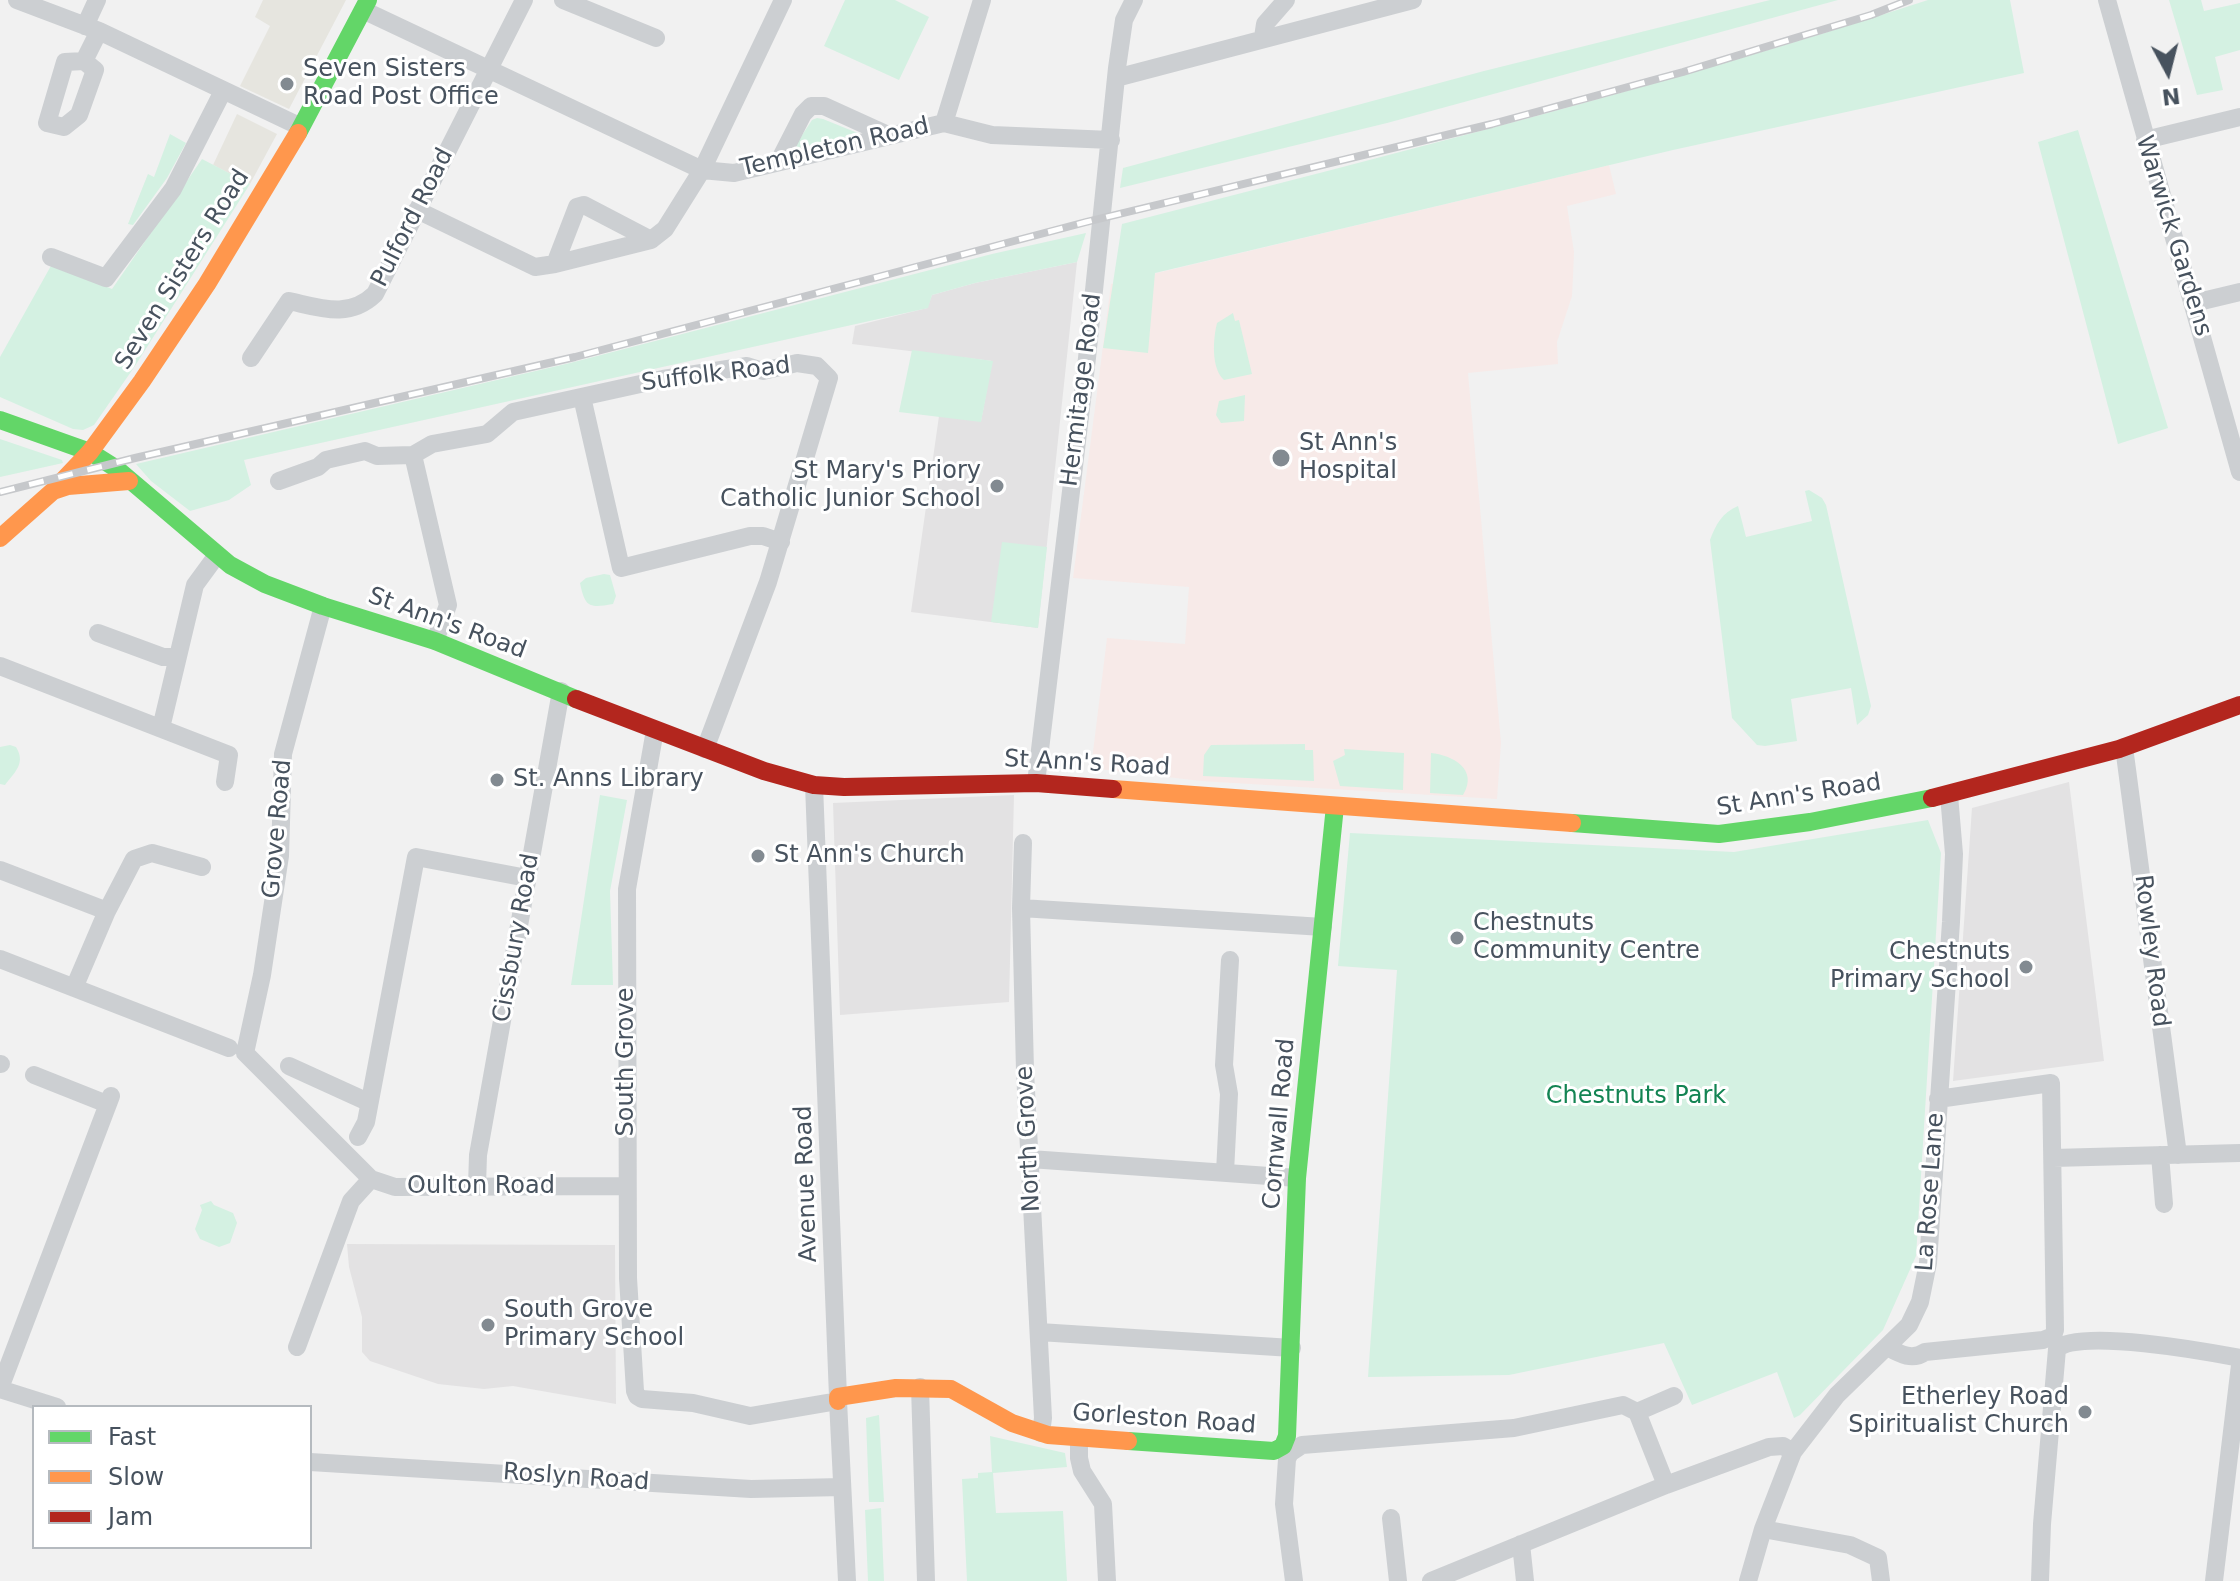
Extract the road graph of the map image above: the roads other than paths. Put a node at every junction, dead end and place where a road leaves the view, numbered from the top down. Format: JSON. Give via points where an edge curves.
{"nodes":[{"id":1,"x":17,"y":0,"type":"edge"},
{"id":2,"x":97,"y":0,"type":"edge"},
{"id":3,"x":524,"y":0,"type":"edge"},
{"id":4,"x":563,"y":0,"type":"edge"},
{"id":5,"x":783,"y":0,"type":"edge"},
{"id":6,"x":982,"y":0,"type":"edge"},
{"id":7,"x":1134,"y":0,"type":"edge"},
{"id":8,"x":1286,"y":0,"type":"edge"},
{"id":9,"x":1413,"y":0,"type":"edge"},
{"id":10,"x":2107,"y":0,"type":"edge"},
{"id":11,"x":365,"y":5,"type":"edge"},
{"id":12,"x":92,"y":28,"type":"junction"},
{"id":13,"x":1263,"y":37,"type":"junction"},
{"id":14,"x":656,"y":38,"type":"dead end"},
{"id":15,"x":84,"y":61,"type":"dead end"},
{"id":16,"x":489,"y":69,"type":"junction"},
{"id":17,"x":1116,"y":78,"type":"junction"},
{"id":18,"x":223,"y":91,"type":"junction"},
{"id":19,"x":2240,"y":117,"type":"edge"},
{"id":20,"x":944,"y":123,"type":"junction"},
{"id":21,"x":301,"y":127,"type":"junction"},
{"id":22,"x":890,"y":136,"type":"junction"},
{"id":23,"x":1111,"y":140,"type":"junction"},
{"id":24,"x":2145,"y":140,"type":"junction"},
{"id":25,"x":779,"y":161,"type":"junction"},
{"id":26,"x":702,"y":170,"type":"junction"},
{"id":27,"x":417,"y":210,"type":"junction"},
{"id":28,"x":651,"y":240,"type":"junction"},
{"id":29,"x":51,"y":257,"type":"dead end"},
{"id":30,"x":555,"y":264,"type":"junction"},
{"id":31,"x":2240,"y":292,"type":"edge"},
{"id":32,"x":2194,"y":303,"type":"junction"},
{"id":33,"x":251,"y":358,"type":"dead end"},
{"id":34,"x":582,"y":397,"type":"junction"},
{"id":35,"x":0,"y":420,"type":"edge"},
{"id":36,"x":90,"y":452,"type":"junction"},
{"id":37,"x":413,"y":455,"type":"junction"},
{"id":38,"x":2240,"y":469,"type":"edge"},
{"id":39,"x":129,"y":481,"type":"junction"},
{"id":40,"x":279,"y":481,"type":"dead end"},
{"id":41,"x":53,"y":491,"type":"junction"},
{"id":42,"x":0,"y":538,"type":"edge"},
{"id":43,"x":781,"y":542,"type":"junction"},
{"id":44,"x":217,"y":555,"type":"junction"},
{"id":45,"x":323,"y":606,"type":"junction"},
{"id":46,"x":98,"y":633,"type":"dead end"},
{"id":47,"x":435,"y":641,"type":"junction"},
{"id":48,"x":177,"y":657,"type":"junction"},
{"id":49,"x":0,"y":666,"type":"edge"},
{"id":50,"x":561,"y":691,"type":"junction"},
{"id":51,"x":2240,"y":705,"type":"edge"},
{"id":52,"x":161,"y":728,"type":"junction"},
{"id":53,"x":655,"y":730,"type":"junction"},
{"id":54,"x":2124,"y":747,"type":"junction"},
{"id":55,"x":705,"y":749,"type":"junction"},
{"id":56,"x":225,"y":782,"type":"dead end"},
{"id":57,"x":1036,"y":783,"type":"junction"},
{"id":58,"x":814,"y":785,"type":"junction"},
{"id":59,"x":1949,"y":795,"type":"junction"},
{"id":60,"x":1335,"y":806,"type":"junction"},
{"id":61,"x":1023,"y":843,"type":"dead end"},
{"id":62,"x":202,"y":867,"type":"dead end"},
{"id":63,"x":0,"y":870,"type":"edge"},
{"id":64,"x":527,"y":878,"type":"junction"},
{"id":65,"x":1021,"y":908,"type":"junction"},
{"id":66,"x":107,"y":911,"type":"junction"},
{"id":67,"x":1323,"y":927,"type":"junction"},
{"id":68,"x":0,"y":959,"type":"edge"},
{"id":69,"x":1230,"y":960,"type":"dead end"},
{"id":70,"x":74,"y":988,"type":"junction"},
{"id":71,"x":237,"y":1050,"type":"junction"},
{"id":72,"x":289,"y":1066,"type":"dead end"},
{"id":73,"x":34,"y":1075,"type":"dead end"},
{"id":74,"x":1938,"y":1099,"type":"junction"},
{"id":75,"x":368,"y":1102,"type":"junction"},
{"id":76,"x":358,"y":1137,"type":"dead end"},
{"id":77,"x":2240,"y":1153,"type":"edge"},
{"id":78,"x":2169,"y":1155,"type":"junction"},
{"id":79,"x":2053,"y":1158,"type":"junction"},
{"id":80,"x":1030,"y":1159,"type":"junction"},
{"id":81,"x":1225,"y":1172,"type":"junction"},
{"id":82,"x":1297,"y":1178,"type":"junction"},
{"id":83,"x":371,"y":1179,"type":"junction"},
{"id":84,"x":477,"y":1186,"type":"junction"},
{"id":85,"x":627,"y":1186,"type":"junction"},
{"id":86,"x":2164,"y":1204,"type":"dead end"},
{"id":87,"x":1909,"y":1325,"type":"junction"},
{"id":88,"x":1039,"y":1332,"type":"junction"},
{"id":89,"x":2058,"y":1340,"type":"junction"},
{"id":90,"x":297,"y":1347,"type":"dead end"},
{"id":91,"x":1887,"y":1347,"type":"junction"},
{"id":92,"x":1292,"y":1348,"type":"junction"},
{"id":93,"x":1925,"y":1352,"type":"junction"},
{"id":94,"x":2240,"y":1358,"type":"edge"},
{"id":95,"x":2240,"y":1365,"type":"edge"},
{"id":96,"x":920,"y":1387,"type":"junction"},
{"id":97,"x":0,"y":1388,"type":"edge"},
{"id":98,"x":1674,"y":1396,"type":"dead end"},
{"id":99,"x":838,"y":1399,"type":"junction"},
{"id":100,"x":51,"y":1405,"type":"edge"},
{"id":101,"x":1637,"y":1412,"type":"junction"},
{"id":102,"x":1041,"y":1433,"type":"junction"},
{"id":103,"x":1079,"y":1438,"type":"junction"},
{"id":104,"x":1286,"y":1449,"type":"junction"},
{"id":105,"x":1793,"y":1452,"type":"junction"},
{"id":106,"x":312,"y":1462,"type":"edge"},
{"id":107,"x":1666,"y":1485,"type":"junction"},
{"id":108,"x":842,"y":1487,"type":"junction"},
{"id":109,"x":1391,"y":1518,"type":"dead end"},
{"id":110,"x":1763,"y":1529,"type":"junction"},
{"id":111,"x":1521,"y":1544,"type":"junction"},
{"id":112,"x":847,"y":1581,"type":"edge"},
{"id":113,"x":926,"y":1581,"type":"edge"},
{"id":114,"x":1107,"y":1581,"type":"edge"},
{"id":115,"x":1294,"y":1581,"type":"edge"},
{"id":116,"x":1398,"y":1581,"type":"edge"},
{"id":117,"x":1431,"y":1581,"type":"edge"},
{"id":118,"x":1525,"y":1581,"type":"edge"},
{"id":119,"x":1748,"y":1581,"type":"edge"},
{"id":120,"x":1881,"y":1581,"type":"edge"},
{"id":121,"x":2040,"y":1581,"type":"edge"},
{"id":122,"x":2214,"y":1581,"type":"edge"}],
"edges":[{"from":1,"to":12,"type":"street"},
{"from":2,"to":12,"type":"street"},
{"from":3,"to":16,"type":"street","name":"Pulford Road"},
{"from":4,"to":14,"type":"street"},
{"from":5,"to":26,"type":"street"},
{"from":6,"to":20,"type":"street"},
{"from":7,"to":17,"type":"street","name":"Hermitage Road","via":[[1124,20]]},
{"from":8,"to":13,"type":"street","via":[[1265,24]]},
{"from":9,"to":13,"type":"street"},
{"from":10,"to":24,"type":"street","name":"Warwick Gardens"},
{"from":11,"to":16,"type":"street"},
{"from":11,"to":21,"type":"main road","name":"Seven Sisters Road"},
{"from":12,"to":15,"type":"street"},
{"from":12,"to":18,"type":"street"},
{"from":13,"to":17,"type":"street"},
{"from":16,"to":26,"type":"street"},
{"from":16,"to":27,"type":"street","name":"Pulford Road"},
{"from":17,"to":23,"type":"street","name":"Hermitage Road"},
{"from":18,"to":21,"type":"street"},
{"from":18,"to":29,"type":"street","via":[[173,189],[106,278]]},
{"from":19,"to":24,"type":"street"},
{"from":20,"to":22,"type":"street","name":"Templeton Road"},
{"from":20,"to":23,"type":"street","name":"Templeton Road","via":[[992,135]]},
{"from":21,"to":36,"type":"main road","name":"Seven Sisters Road","via":[[207,284]]},
{"from":22,"to":25,"type":"street","name":"Templeton Road"},
{"from":22,"to":25,"type":"street","via":[[824,106],[811,106]]},
{"from":23,"to":57,"type":"street","name":"Hermitage Road"},
{"from":24,"to":32,"type":"street","name":"Warwick Gardens"},
{"from":25,"to":26,"type":"street","name":"Templeton Road","via":[[734,173]]},
{"from":26,"to":28,"type":"street","via":[[665,229]]},
{"from":27,"to":30,"type":"street","via":[[535,267]]},
{"from":27,"to":33,"type":"street","name":"Pulford Road","via":[[375,294],[363,305],[343,310],[289,301]]},
{"from":28,"to":30,"type":"street"},
{"from":28,"to":30,"type":"street","via":[[584,205],[577,207]]},
{"from":31,"to":32,"type":"street"},
{"from":32,"to":38,"type":"street","name":"Warwick Gardens"},
{"from":34,"to":37,"type":"street","name":"Suffolk Road","via":[[513,412],[487,434],[432,444]]},
{"from":34,"to":43,"type":"street","via":[[621,568],[750,536]]},
{"from":34,"to":43,"type":"street","name":"Suffolk Road","via":[[747,366],[763,371],[797,363],[817,366],[829,378]]},
{"from":35,"to":36,"type":"main road","name":"St Ann's Road"},
{"from":36,"to":39,"type":"main road","name":"St Ann's Road"},
{"from":36,"to":41,"type":"main road","name":"Seven Sisters Road"},
{"from":37,"to":40,"type":"street","name":"Suffolk Road","via":[[365,451],[326,460]]},
{"from":37,"to":47,"type":"street","via":[[448,605]]},
{"from":39,"to":41,"type":"main road"},
{"from":39,"to":44,"type":"main road","name":"St Ann's Road"},
{"from":41,"to":42,"type":"main road","name":"Seven Sisters Road"},
{"from":43,"to":55,"type":"street","name":"Suffolk Road"},
{"from":44,"to":45,"type":"main road","name":"St Ann's Road","via":[[265,584]]},
{"from":44,"to":48,"type":"street","via":[[195,585]]},
{"from":45,"to":47,"type":"main road","name":"St Ann's Road"},
{"from":45,"to":71,"type":"street","name":"Grove Road","via":[[283,754],[280,856],[262,975]]},
{"from":46,"to":48,"type":"street","via":[[163,657]]},
{"from":47,"to":50,"type":"main road","name":"St Ann's Road"},
{"from":48,"to":52,"type":"street"},
{"from":49,"to":52,"type":"street"},
{"from":50,"to":53,"type":"main road","name":"St Ann's Road"},
{"from":50,"to":64,"type":"street","name":"Cissbury Road"},
{"from":51,"to":54,"type":"main road","name":"St Ann's Road"},
{"from":52,"to":56,"type":"street","via":[[229,755]]},
{"from":53,"to":55,"type":"main road","name":"St Ann's Road"},
{"from":53,"to":85,"type":"street","name":"South Grove","via":[[627,889]]},
{"from":54,"to":59,"type":"main road","name":"St Ann's Road"},
{"from":54,"to":78,"type":"street","name":"Rowley Road"},
{"from":55,"to":58,"type":"main road","name":"St Ann's Road"},
{"from":57,"to":58,"type":"main road","name":"St Ann's Road"},
{"from":57,"to":60,"type":"main road","name":"St Ann's Road"},
{"from":58,"to":99,"type":"street","name":"Avenue Road"},
{"from":59,"to":60,"type":"main road","name":"St Ann's Road","via":[[1719,834]]},
{"from":59,"to":74,"type":"street","name":"La Rose Lane","via":[[1954,854]]},
{"from":60,"to":67,"type":"main road","name":"Cornwall Road"},
{"from":61,"to":65,"type":"street","name":"North Grove"},
{"from":62,"to":66,"type":"street","via":[[142,855],[134,859]]},
{"from":63,"to":66,"type":"street"},
{"from":64,"to":75,"type":"street","via":[[416,857]]},
{"from":64,"to":84,"type":"street","name":"Cissbury Road"},
{"from":65,"to":67,"type":"street"},
{"from":65,"to":80,"type":"street","name":"North Grove"},
{"from":66,"to":70,"type":"street"},
{"from":67,"to":82,"type":"main road","name":"Cornwall Road"},
{"from":68,"to":70,"type":"street"},
{"from":69,"to":81,"type":"street"},
{"from":70,"to":71,"type":"street"},
{"from":71,"to":83,"type":"street"},
{"from":72,"to":75,"type":"street"},
{"from":73,"to":97,"type":"street","via":[[109,1100]]},
{"from":74,"to":79,"type":"street","via":[[2051,1083]]},
{"from":74,"to":87,"type":"street","name":"La Rose Lane","via":[[1928,1263]]},
{"from":75,"to":76,"type":"street"},
{"from":77,"to":78,"type":"street"},
{"from":78,"to":79,"type":"street"},
{"from":78,"to":86,"type":"street","name":"Rowley Road"},
{"from":79,"to":89,"type":"street"},
{"from":80,"to":81,"type":"street"},
{"from":80,"to":88,"type":"street","name":"North Grove"},
{"from":81,"to":82,"type":"street"},
{"from":82,"to":92,"type":"main road","name":"Cornwall Road"},
{"from":83,"to":84,"type":"street","name":"Oulton Road","via":[[395,1187]]},
{"from":83,"to":90,"type":"street","via":[[351,1201]]},
{"from":84,"to":85,"type":"street","name":"Oulton Road"},
{"from":85,"to":99,"type":"street","name":"South Grove","via":[[637,1396],[750,1416]]},
{"from":87,"to":91,"type":"street","name":"La Rose Lane"},
{"from":87,"to":93,"type":"street"},
{"from":88,"to":92,"type":"street"},
{"from":88,"to":102,"type":"street","name":"North Grove"},
{"from":89,"to":93,"type":"street"},
{"from":89,"to":94,"type":"street","via":[[2153,1344]]},
{"from":89,"to":121,"type":"street"},
{"from":91,"to":93,"type":"street","via":[[1905,1356]]},
{"from":91,"to":105,"type":"street","name":"La Rose Lane","via":[[1837,1395]]},
{"from":92,"to":104,"type":"main road","name":"Cornwall Road"},
{"from":95,"to":122,"type":"street"},
{"from":96,"to":99,"type":"main road","name":"Gorleston Road"},
{"from":96,"to":102,"type":"main road","name":"Gorleston Road","via":[[951,1389]]},
{"from":96,"to":113,"type":"street"},
{"from":97,"to":100,"type":"street"},
{"from":98,"to":101,"type":"street"},
{"from":99,"to":108,"type":"street","name":"Avenue Road"},
{"from":101,"to":104,"type":"street","via":[[1623,1405],[1514,1428]]},
{"from":101,"to":107,"type":"street"},
{"from":102,"to":103,"type":"main road","name":"Gorleston Road"},
{"from":103,"to":104,"type":"main road","name":"Gorleston Road"},
{"from":103,"to":114,"type":"street","via":[[1082,1471],[1103,1504]]},
{"from":104,"to":115,"type":"street","name":"Cornwall Road","via":[[1284,1504]]},
{"from":105,"to":107,"type":"street","via":[[1769,1447]]},
{"from":105,"to":110,"type":"street","name":"La Rose Lane"},
{"from":106,"to":108,"type":"street","name":"Roslyn Road","via":[[751,1489]]},
{"from":107,"to":111,"type":"street"},
{"from":108,"to":112,"type":"street","name":"Avenue Road"},
{"from":109,"to":116,"type":"street"},
{"from":110,"to":119,"type":"street","name":"La Rose Lane"},
{"from":110,"to":120,"type":"street","via":[[1850,1545],[1878,1558]]},
{"from":111,"to":117,"type":"street"},
{"from":111,"to":118,"type":"street"}]}
